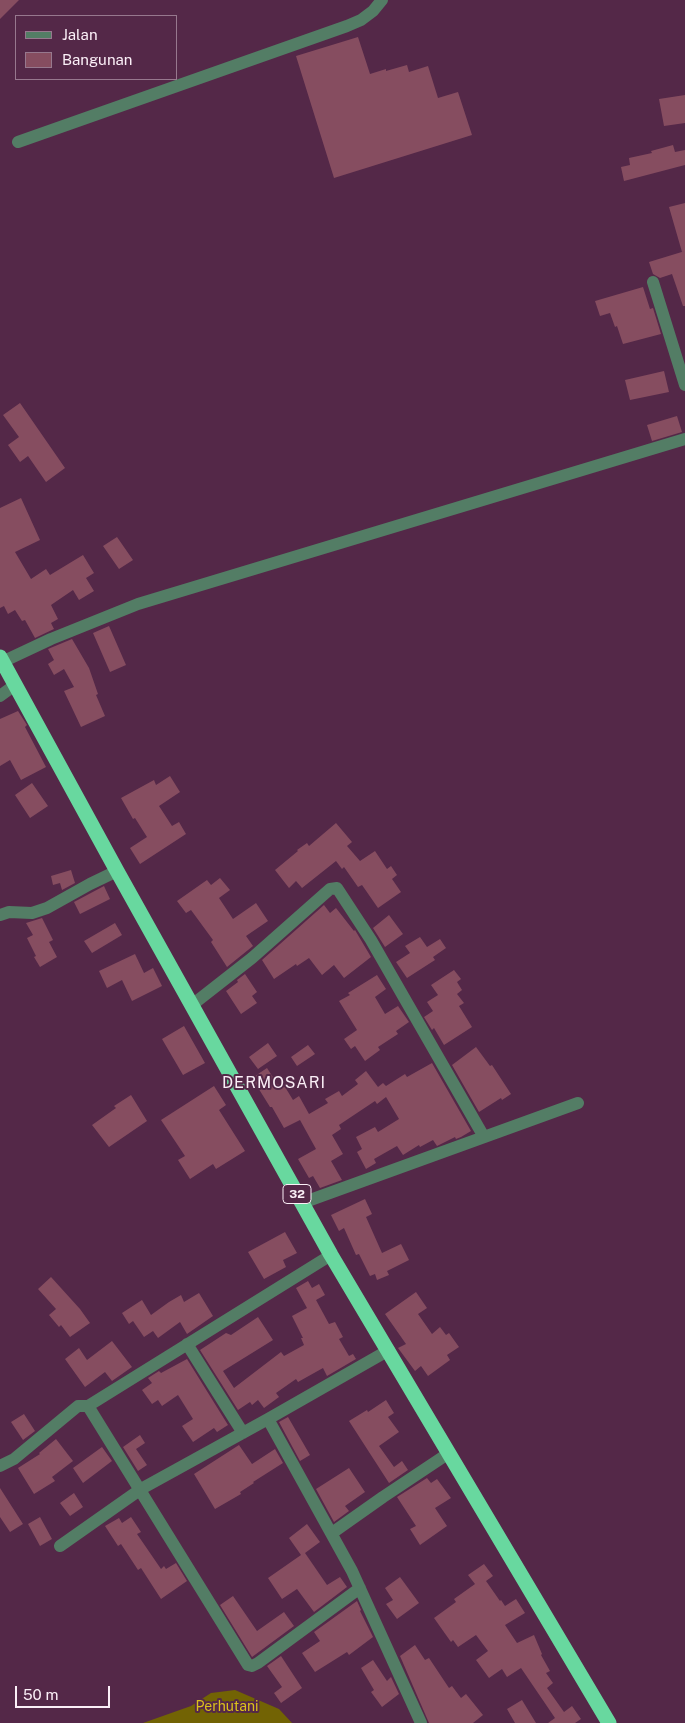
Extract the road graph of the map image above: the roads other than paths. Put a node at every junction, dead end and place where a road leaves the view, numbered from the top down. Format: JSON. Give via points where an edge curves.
{"nodes":[{"id":1,"x":382,"y":0,"type":"edge"},
{"id":2,"x":18,"y":142,"type":"dead end"},
{"id":3,"x":653,"y":282,"type":"dead end"},
{"id":4,"x":685,"y":386,"type":"edge"},
{"id":5,"x":685,"y":439,"type":"edge"},
{"id":6,"x":1,"y":659,"type":"edge"},
{"id":7,"x":16,"y":685,"type":"junction"},
{"id":8,"x":0,"y":696,"type":"edge"},
{"id":9,"x":117,"y":871,"type":"junction"},
{"id":10,"x":0,"y":915,"type":"edge"},
{"id":11,"x":192,"y":1005,"type":"junction"},
{"id":12,"x":578,"y":1103,"type":"dead end"},
{"id":13,"x":484,"y":1137,"type":"junction"},
{"id":14,"x":302,"y":1204,"type":"junction"},
{"id":15,"x":331,"y":1254,"type":"junction"},
{"id":16,"x":187,"y":1344,"type":"junction"},
{"id":17,"x":389,"y":1350,"type":"junction"},
{"id":18,"x":88,"y":1406,"type":"junction"},
{"id":19,"x":268,"y":1419,"type":"junction"},
{"id":20,"x":243,"y":1433,"type":"junction"},
{"id":21,"x":449,"y":1453,"type":"junction"},
{"id":22,"x":0,"y":1466,"type":"edge"},
{"id":23,"x":141,"y":1489,"type":"junction"},
{"id":24,"x":332,"y":1533,"type":"junction"},
{"id":25,"x":60,"y":1546,"type":"dead end"},
{"id":26,"x":360,"y":1588,"type":"junction"},
{"id":27,"x":421,"y":1723,"type":"edge"},
{"id":28,"x":609,"y":1723,"type":"edge"}],
"edges":[{"from":1,"to":2,"type":"street","via":[[374,11],[347,26]]},
{"from":3,"to":4,"type":"street"},
{"from":5,"to":6,"type":"street","via":[[138,604]]},
{"from":6,"to":7,"type":"highway","number":"32"},
{"from":7,"to":8,"type":"street"},
{"from":7,"to":9,"type":"highway","number":"32"},
{"from":9,"to":10,"type":"street","via":[[47,908],[32,913]]},
{"from":9,"to":11,"type":"highway","number":"32"},
{"from":11,"to":13,"type":"street","via":[[252,958],[330,889],[337,888],[371,940]]},
{"from":11,"to":14,"type":"highway","number":"32"},
{"from":12,"to":13,"type":"street"},
{"from":13,"to":14,"type":"street"},
{"from":14,"to":15,"type":"highway","number":"32"},
{"from":15,"to":16,"type":"street"},
{"from":15,"to":17,"type":"highway","number":"32"},
{"from":16,"to":18,"type":"street"},
{"from":16,"to":20,"type":"street"},
{"from":17,"to":19,"type":"street"},
{"from":17,"to":21,"type":"highway","number":"32"},
{"from":18,"to":22,"type":"street","via":[[78,1406],[14,1459]]},
{"from":18,"to":23,"type":"street"},
{"from":19,"to":20,"type":"street"},
{"from":19,"to":24,"type":"street"},
{"from":20,"to":23,"type":"street"},
{"from":21,"to":24,"type":"street"},
{"from":21,"to":28,"type":"highway","number":"32"},
{"from":23,"to":25,"type":"street"},
{"from":23,"to":26,"type":"street","via":[[248,1665],[258,1663]]},
{"from":24,"to":26,"type":"street"},
{"from":26,"to":27,"type":"street"}]}
